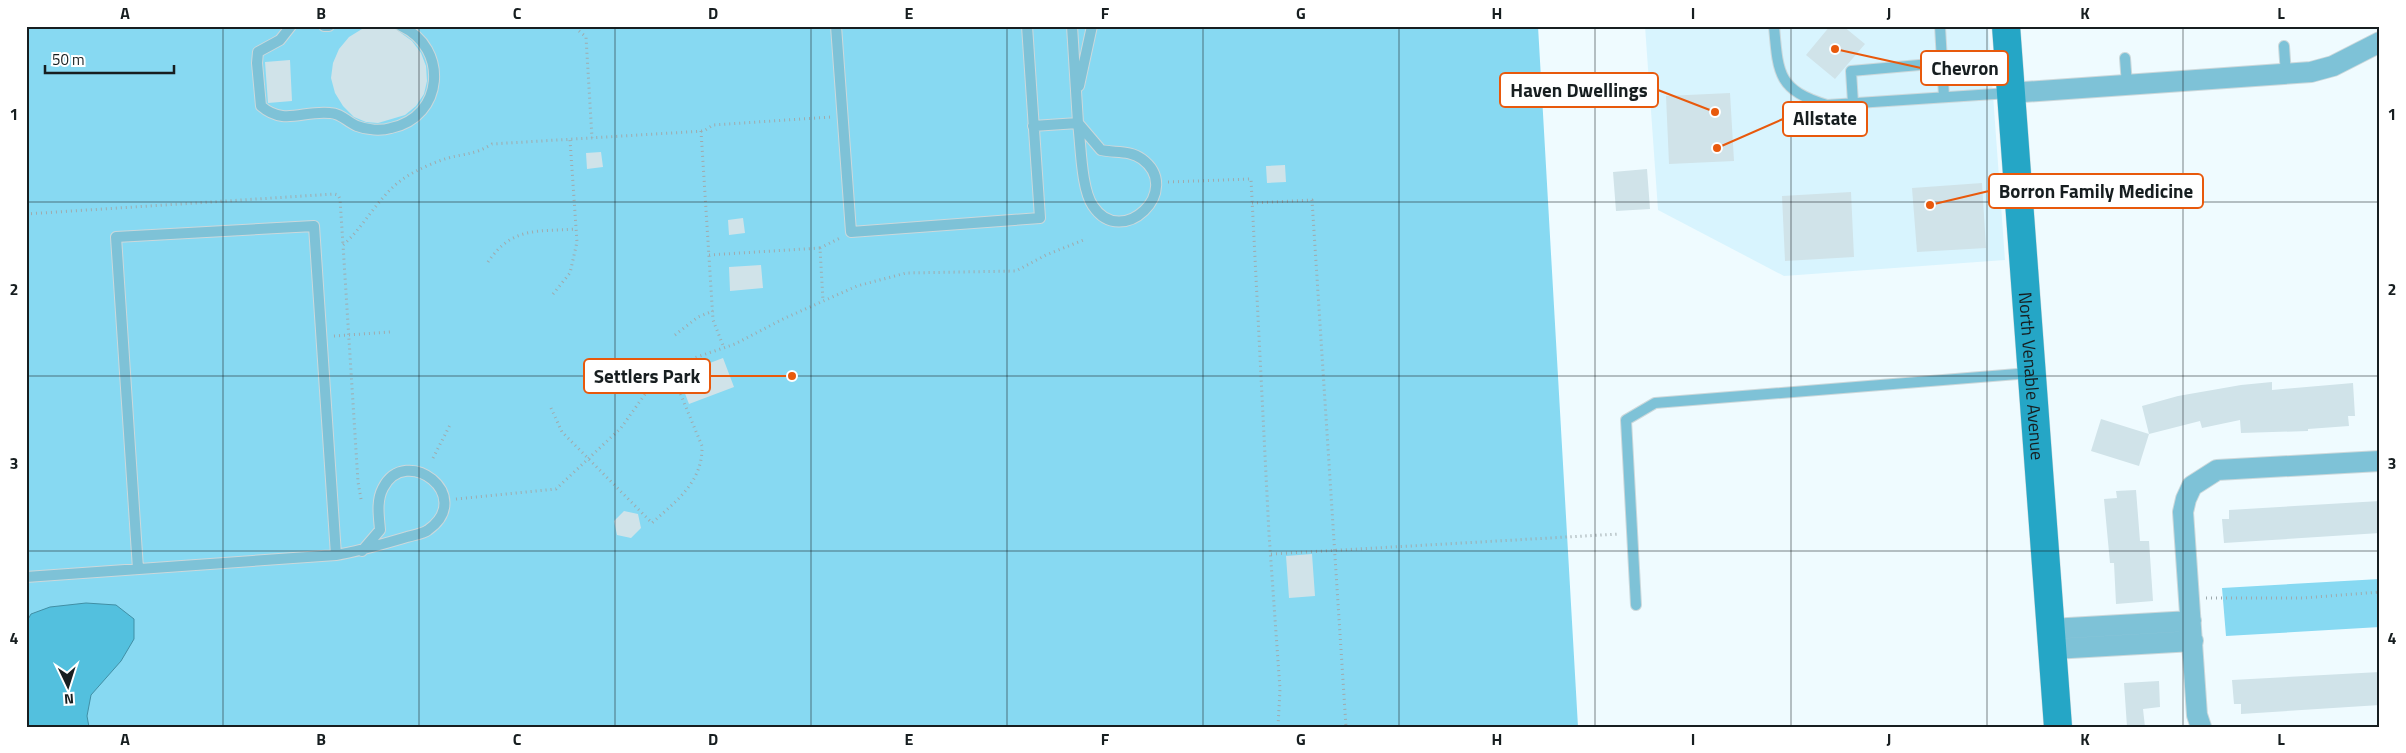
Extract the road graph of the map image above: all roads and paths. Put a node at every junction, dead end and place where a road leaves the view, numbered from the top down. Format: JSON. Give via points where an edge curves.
{"nodes":[{"id":1,"x":291,"y":26,"type":"edge"},
{"id":2,"x":324,"y":26,"type":"edge"},
{"id":3,"x":329,"y":26,"type":"edge"},
{"id":4,"x":401,"y":26,"type":"edge"},
{"id":5,"x":579,"y":26,"type":"edge"},
{"id":6,"x":836,"y":26,"type":"edge"},
{"id":7,"x":1026,"y":26,"type":"edge"},
{"id":8,"x":1072,"y":26,"type":"edge"},
{"id":9,"x":1092,"y":26,"type":"edge"},
{"id":10,"x":1774,"y":26,"type":"edge"},
{"id":11,"x":1940,"y":26,"type":"edge"},
{"id":12,"x":2006,"y":26,"type":"edge"},
{"id":13,"x":2380,"y":42,"type":"edge"},
{"id":14,"x":2284,"y":46,"type":"dead end"},
{"id":15,"x":2126,"y":58,"type":"dead end"},
{"id":16,"x":1942,"y":63,"type":"junction"},
{"id":17,"x":2286,"y":75,"type":"junction"},
{"id":18,"x":2127,"y":85,"type":"junction"},
{"id":19,"x":2010,"y":93,"type":"junction"},
{"id":20,"x":1944,"y":97,"type":"junction"},
{"id":21,"x":1077,"y":99,"type":"junction"},
{"id":22,"x":1853,"y":103,"type":"junction"},
{"id":23,"x":842,"y":116,"type":"junction"},
{"id":24,"x":1078,"y":123,"type":"junction"},
{"id":25,"x":1033,"y":126,"type":"junction"},
{"id":26,"x":701,"y":131,"type":"junction"},
{"id":27,"x":592,"y":138,"type":"junction"},
{"id":28,"x":570,"y":140,"type":"junction"},
{"id":29,"x":1155,"y":184,"type":"junction"},
{"id":30,"x":1252,"y":203,"type":"junction"},
{"id":31,"x":26,"y":214,"type":"edge"},
{"id":32,"x":576,"y":229,"type":"junction"},
{"id":33,"x":851,"y":232,"type":"junction"},
{"id":34,"x":1086,"y":239,"type":"dead end"},
{"id":35,"x":343,"y":245,"type":"junction"},
{"id":36,"x":820,"y":248,"type":"junction"},
{"id":37,"x":709,"y":255,"type":"junction"},
{"id":38,"x":488,"y":262,"type":"dead end"},
{"id":39,"x":553,"y":294,"type":"dead end"},
{"id":40,"x":823,"y":301,"type":"junction"},
{"id":41,"x":713,"y":311,"type":"junction"},
{"id":42,"x":390,"y":332,"type":"dead end"},
{"id":43,"x":349,"y":335,"type":"junction"},
{"id":44,"x":675,"y":335,"type":"dead end"},
{"id":45,"x":321,"y":337,"type":"junction"},
{"id":46,"x":724,"y":348,"type":"junction"},
{"id":47,"x":671,"y":371,"type":"junction"},
{"id":48,"x":2031,"y":373,"type":"junction"},
{"id":49,"x":551,"y":408,"type":"dead end"},
{"id":50,"x":450,"y":424,"type":"dead end"},
{"id":51,"x":433,"y":458,"type":"dead end"},
{"id":52,"x":589,"y":459,"type":"junction"},
{"id":53,"x":2380,"y":461,"type":"edge"},
{"id":54,"x":361,"y":499,"type":"dead end"},
{"id":55,"x":445,"y":499,"type":"junction"},
{"id":56,"x":1632,"y":534,"type":"junction"},
{"id":57,"x":1335,"y":550,"type":"junction"},
{"id":58,"x":362,"y":551,"type":"junction"},
{"id":59,"x":336,"y":554,"type":"junction"},
{"id":60,"x":1270,"y":554,"type":"junction"},
{"id":61,"x":138,"y":569,"type":"junction"},
{"id":62,"x":26,"y":577,"type":"edge"},
{"id":63,"x":2380,"y":592,"type":"edge"},
{"id":64,"x":2190,"y":598,"type":"junction"},
{"id":65,"x":1636,"y":604,"type":"dead end"},
{"id":66,"x":2192,"y":621,"type":"junction"},
{"id":67,"x":2052,"y":639,"type":"junction"},
{"id":68,"x":2193,"y":641,"type":"junction"},
{"id":69,"x":1278,"y":727,"type":"edge"},
{"id":70,"x":1346,"y":727,"type":"edge"},
{"id":71,"x":2058,"y":727,"type":"edge"},
{"id":72,"x":2200,"y":727,"type":"edge"}],
"edges":[{"from":1,"to":4,"type":"lane","via":[[280,40],[258,52],[261,106],[271,115],[284,117],[330,112],[357,126],[390,129],[404,124],[427,104],[434,88],[435,73],[428,49],[421,39]]},
{"from":2,"to":3,"type":"lane"},
{"from":5,"to":27,"type":"path","via":[[579,31],[586,37]]},
{"from":6,"to":23,"type":"lane"},
{"from":7,"to":25,"type":"lane"},
{"from":8,"to":21,"type":"lane"},
{"from":9,"to":21,"type":"lane"},
{"from":10,"to":22,"type":"lane","via":[[1777,61],[1791,90],[1803,98],[1827,105]]},
{"from":11,"to":16,"type":"lane"},
{"from":12,"to":19,"type":"street","name":"North Venable Avenue"},
{"from":13,"to":17,"type":"street","via":[[2333,66]]},
{"from":14,"to":17,"type":"lane"},
{"from":15,"to":18,"type":"lane"},
{"from":16,"to":20,"type":"lane"},
{"from":16,"to":22,"type":"lane","via":[[1851,71]]},
{"from":17,"to":18,"type":"street"},
{"from":18,"to":19,"type":"street"},
{"from":19,"to":20,"type":"lane"},
{"from":19,"to":48,"type":"street","name":"North Venable Avenue"},
{"from":20,"to":22,"type":"lane"},
{"from":21,"to":24,"type":"lane"},
{"from":23,"to":26,"type":"path","via":[[713,125]]},
{"from":23,"to":33,"type":"lane"},
{"from":24,"to":25,"type":"lane"},
{"from":24,"to":29,"type":"lane","via":[[1101,150],[1123,152],[1142,159],[1149,166]]},
{"from":24,"to":29,"type":"lane","via":[[1088,198],[1100,214],[1118,221],[1138,217],[1151,203]]},
{"from":25,"to":33,"type":"lane","via":[[1040,218]]},
{"from":26,"to":27,"type":"path"},
{"from":26,"to":37,"type":"path"},
{"from":27,"to":28,"type":"path"},
{"from":28,"to":32,"type":"path"},
{"from":28,"to":35,"type":"path","via":[[492,144],[476,154],[447,158],[428,166],[408,176],[389,192]]},
{"from":29,"to":30,"type":"path","via":[[1250,179]]},
{"from":30,"to":57,"type":"path","via":[[1312,200]]},
{"from":30,"to":60,"type":"path"},
{"from":31,"to":35,"type":"path","via":[[334,194],[340,199]]},
{"from":32,"to":38,"type":"path","via":[[524,233],[497,249]]},
{"from":32,"to":39,"type":"path","via":[[575,258],[570,273]]},
{"from":33,"to":36,"type":"path"},
{"from":34,"to":40,"type":"path","via":[[1016,271],[906,272],[858,286]]},
{"from":35,"to":43,"type":"path"},
{"from":36,"to":37,"type":"path"},
{"from":36,"to":40,"type":"path"},
{"from":37,"to":41,"type":"path"},
{"from":40,"to":46,"type":"path"},
{"from":41,"to":44,"type":"path"},
{"from":41,"to":46,"type":"path","via":[[713,320]]},
{"from":42,"to":43,"type":"path"},
{"from":43,"to":45,"type":"path"},
{"from":43,"to":54,"type":"path"},
{"from":45,"to":59,"type":"lane"},
{"from":45,"to":61,"type":"lane","via":[[314,226],[116,237]]},
{"from":46,"to":47,"type":"path","via":[[694,358]]},
{"from":47,"to":52,"type":"path","via":[[655,380],[621,428]]},
{"from":47,"to":52,"type":"path","via":[[702,446],[700,469],[690,487],[652,524]]},
{"from":48,"to":56,"type":"lane","via":[[1655,403],[1626,420]]},
{"from":48,"to":67,"type":"street","name":"North Venable Avenue"},
{"from":49,"to":52,"type":"path","via":[[562,432]]},
{"from":50,"to":51,"type":"path"},
{"from":52,"to":55,"type":"path","via":[[556,489]]},
{"from":53,"to":64,"type":"street","via":[[2217,470],[2192,486],[2184,512]]},
{"from":55,"to":58,"type":"lane","via":[[442,516],[428,531]]},
{"from":55,"to":58,"type":"lane","via":[[438,485],[427,475],[413,470],[396,473],[383,488],[379,503],[380,530]]},
{"from":56,"to":57,"type":"path"},
{"from":56,"to":65,"type":"lane"},
{"from":57,"to":60,"type":"path"},
{"from":57,"to":70,"type":"path"},
{"from":58,"to":59,"type":"lane"},
{"from":59,"to":61,"type":"lane"},
{"from":60,"to":69,"type":"path","via":[[1280,689]]},
{"from":61,"to":62,"type":"lane"},
{"from":63,"to":64,"type":"path","via":[[2304,598]]},
{"from":64,"to":66,"type":"street"},
{"from":66,"to":67,"type":"street"},
{"from":66,"to":68,"type":"street"},
{"from":67,"to":68,"type":"street"},
{"from":67,"to":71,"type":"street","name":"North Venable Avenue"},
{"from":68,"to":72,"type":"street"}]}
